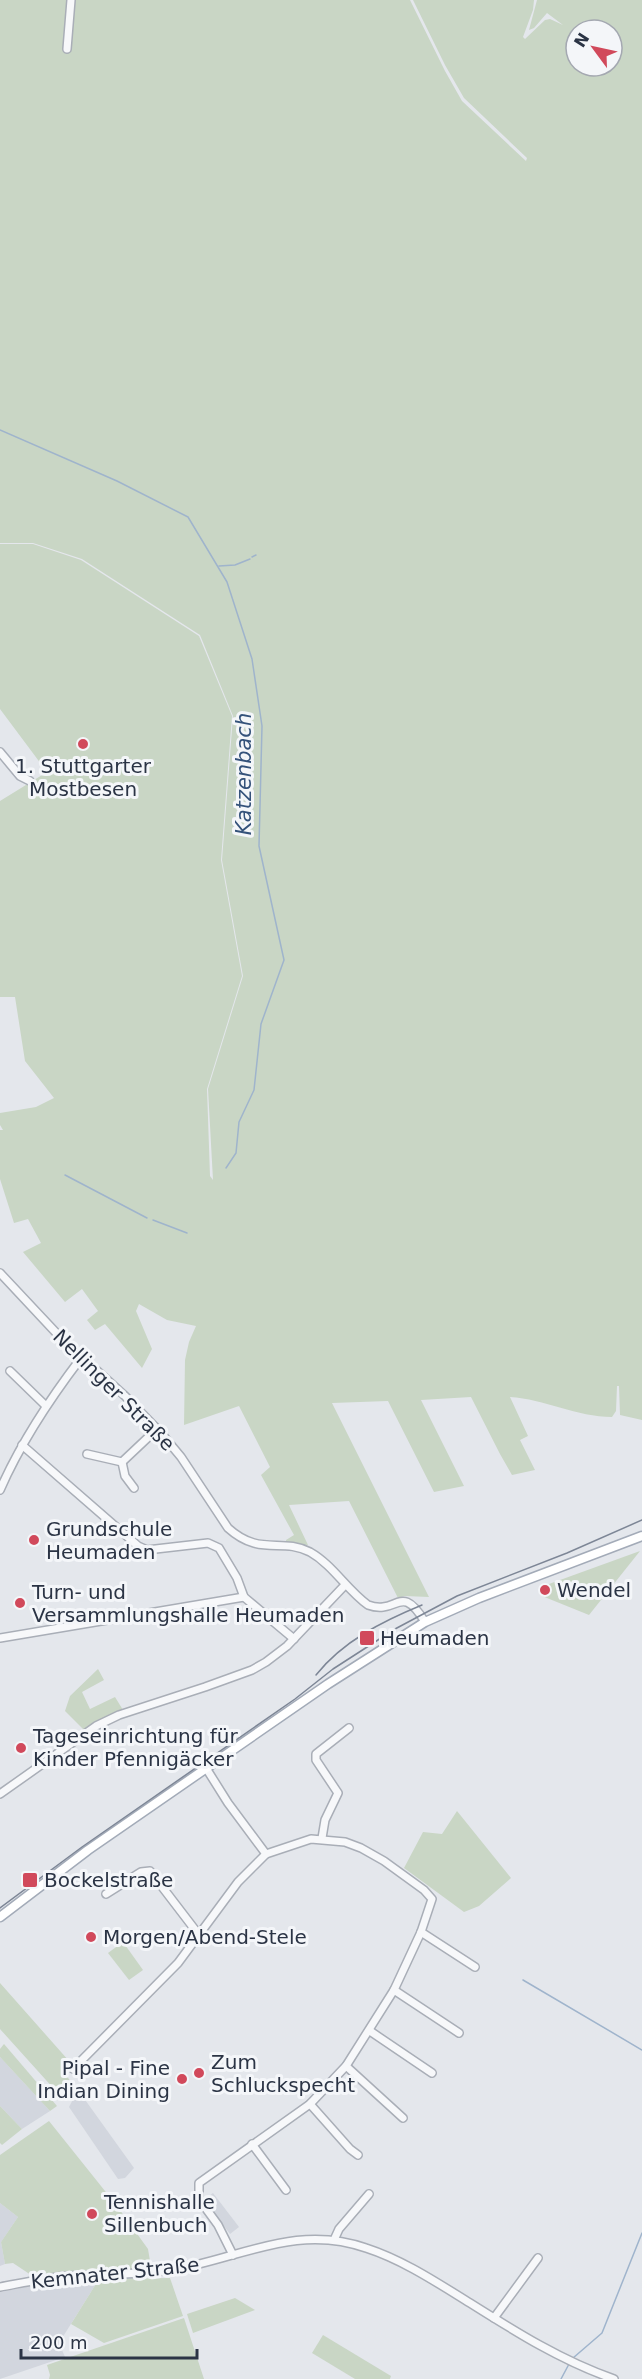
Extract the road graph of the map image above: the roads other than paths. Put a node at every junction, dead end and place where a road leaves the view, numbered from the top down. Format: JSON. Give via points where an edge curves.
{"nodes":[{"id":1,"x":71,"y":0,"type":"edge"},
{"id":2,"x":67,"y":49,"type":"dead end"},
{"id":3,"x":0,"y":752,"type":"edge"},
{"id":4,"x":30,"y":781,"type":"dead end"},
{"id":5,"x":0,"y":1273,"type":"edge"},
{"id":6,"x":6,"y":1279,"type":"junction"},
{"id":7,"x":0,"y":1285,"type":"edge"},
{"id":8,"x":81,"y":1358,"type":"junction"},
{"id":9,"x":10,"y":1371,"type":"dead end"},
{"id":10,"x":45,"y":1405,"type":"junction"},
{"id":11,"x":157,"y":1428,"type":"junction"},
{"id":12,"x":22,"y":1444,"type":"junction"},
{"id":13,"x":87,"y":1454,"type":"dead end"},
{"id":14,"x":122,"y":1462,"type":"junction"},
{"id":15,"x":134,"y":1488,"type":"dead end"},
{"id":16,"x":0,"y":1490,"type":"edge"},
{"id":17,"x":642,"y":1536,"type":"edge"},
{"id":18,"x":345,"y":1585,"type":"junction"},
{"id":19,"x":244,"y":1597,"type":"junction"},
{"id":20,"x":425,"y":1622,"type":"junction"},
{"id":21,"x":0,"y":1638,"type":"edge"},
{"id":22,"x":294,"y":1640,"type":"junction"},
{"id":23,"x":349,"y":1728,"type":"dead end"},
{"id":24,"x":206,"y":1768,"type":"junction"},
{"id":25,"x":0,"y":1794,"type":"edge"},
{"id":26,"x":322,"y":1838,"type":"junction"},
{"id":27,"x":266,"y":1854,"type":"junction"},
{"id":28,"x":106,"y":1894,"type":"dead end"},
{"id":29,"x":0,"y":1917,"type":"edge"},
{"id":30,"x":421,"y":1932,"type":"junction"},
{"id":31,"x":199,"y":1935,"type":"junction"},
{"id":32,"x":475,"y":1967,"type":"dead end"},
{"id":33,"x":394,"y":1990,"type":"junction"},
{"id":34,"x":370,"y":2031,"type":"junction"},
{"id":35,"x":459,"y":2033,"type":"dead end"},
{"id":36,"x":346,"y":2066,"type":"junction"},
{"id":37,"x":72,"y":2069,"type":"dead end"},
{"id":38,"x":432,"y":2073,"type":"dead end"},
{"id":39,"x":310,"y":2104,"type":"junction"},
{"id":40,"x":403,"y":2118,"type":"dead end"},
{"id":41,"x":252,"y":2144,"type":"junction"},
{"id":42,"x":358,"y":2155,"type":"dead end"},
{"id":43,"x":286,"y":2190,"type":"dead end"},
{"id":44,"x":369,"y":2194,"type":"dead end"},
{"id":45,"x":334,"y":2240,"type":"junction"},
{"id":46,"x":233,"y":2255,"type":"junction"},
{"id":47,"x":538,"y":2258,"type":"dead end"},
{"id":48,"x":0,"y":2286,"type":"edge"},
{"id":49,"x":494,"y":2318,"type":"junction"},
{"id":50,"x":614,"y":2379,"type":"edge"}],
"edges":[{"from":1,"to":2,"type":"street"},
{"from":3,"to":4,"type":"street","via":[[20,776]]},
{"from":5,"to":6,"type":"street","name":"Nellinger Straße"},
{"from":6,"to":7,"type":"street"},
{"from":6,"to":8,"type":"street","name":"Nellinger Straße"},
{"from":8,"to":10,"type":"street"},
{"from":8,"to":11,"type":"street","name":"Nellinger Straße"},
{"from":9,"to":10,"type":"street"},
{"from":10,"to":12,"type":"street"},
{"from":11,"to":14,"type":"street"},
{"from":11,"to":18,"type":"street","name":"Nellinger Straße","via":[[236,1536],[257,1545],[309,1552]]},
{"from":12,"to":16,"type":"street"},
{"from":12,"to":19,"type":"street","via":[[138,1546],[147,1550],[214,1544],[237,1578]]},
{"from":13,"to":14,"type":"street"},
{"from":14,"to":15,"type":"street","via":[[125,1476]]},
{"from":17,"to":20,"type":"main road"},
{"from":18,"to":20,"type":"street","name":"Nellinger Straße","via":[[375,1608],[410,1602]]},
{"from":18,"to":22,"type":"street"},
{"from":19,"to":21,"type":"street"},
{"from":19,"to":22,"type":"street"},
{"from":20,"to":24,"type":"main road"},
{"from":22,"to":25,"type":"street","via":[[252,1670],[96,1726]]},
{"from":23,"to":26,"type":"street","via":[[316,1754],[338,1793],[323,1825]]},
{"from":24,"to":27,"type":"street"},
{"from":24,"to":29,"type":"main road"},
{"from":26,"to":27,"type":"street","via":[[296,1842]]},
{"from":26,"to":30,"type":"street","via":[[361,1848],[424,1890],[432,1899]]},
{"from":27,"to":31,"type":"street","via":[[238,1882]]},
{"from":28,"to":31,"type":"street","via":[[141,1872],[150,1871]]},
{"from":30,"to":32,"type":"street"},
{"from":30,"to":33,"type":"street"},
{"from":31,"to":37,"type":"street","via":[[162,1980]]},
{"from":33,"to":34,"type":"street"},
{"from":33,"to":35,"type":"street"},
{"from":34,"to":36,"type":"street"},
{"from":34,"to":38,"type":"street"},
{"from":36,"to":39,"type":"street"},
{"from":36,"to":40,"type":"street"},
{"from":39,"to":41,"type":"street"},
{"from":39,"to":42,"type":"street"},
{"from":41,"to":43,"type":"street"},
{"from":41,"to":46,"type":"street","via":[[200,2183],[200,2199]]},
{"from":44,"to":45,"type":"street"},
{"from":45,"to":46,"type":"street","name":"Kemnater Straße","via":[[283,2241]]},
{"from":45,"to":49,"type":"street","name":"Kemnater Straße","via":[[381,2254]]},
{"from":46,"to":48,"type":"street","name":"Kemnater Straße","via":[[170,2270]]},
{"from":47,"to":49,"type":"street"},
{"from":49,"to":50,"type":"street","name":"Kemnater Straße","via":[[536,2344]]}]}
